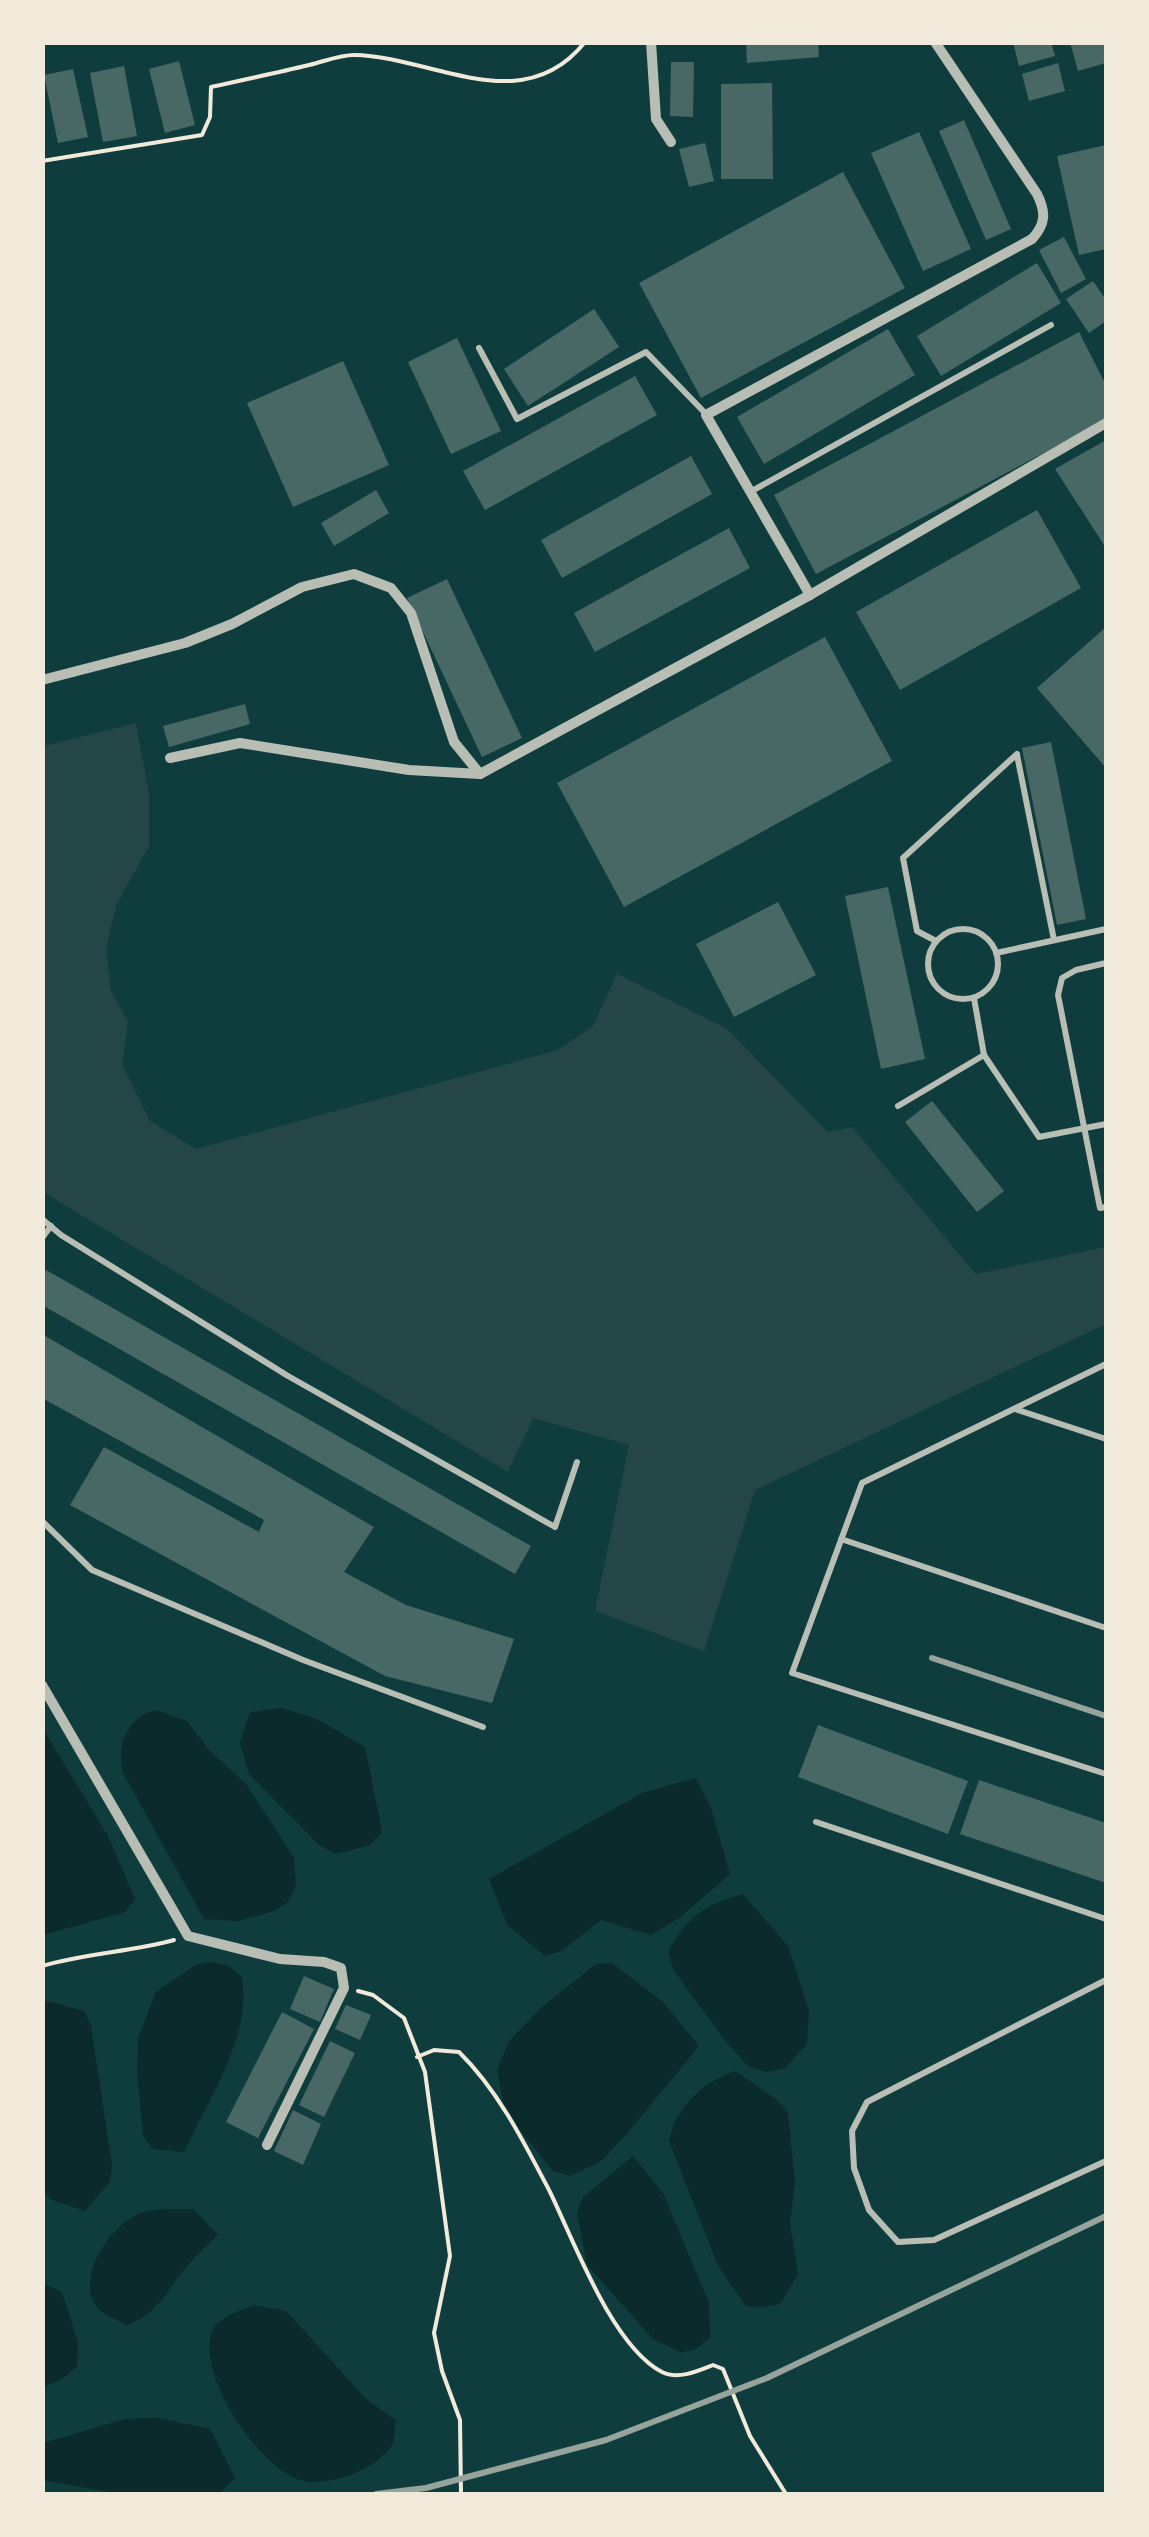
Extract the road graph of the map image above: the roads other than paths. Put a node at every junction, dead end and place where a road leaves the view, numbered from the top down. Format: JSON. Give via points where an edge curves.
{"nodes":[{"id":1,"x":652,"y":42,"type":"edge"},
{"id":2,"x":935,"y":42,"type":"edge"},
{"id":3,"x":670,"y":142,"type":"dead end"},
{"id":4,"x":1051,"y":325,"type":"dead end"},
{"id":5,"x":479,"y":348,"type":"dead end"},
{"id":6,"x":706,"y":415,"type":"junction"},
{"id":7,"x":1106,"y":422,"type":"edge"},
{"id":8,"x":750,"y":492,"type":"junction"},
{"id":9,"x":810,"y":595,"type":"junction"},
{"id":10,"x":42,"y":680,"type":"edge"},
{"id":11,"x":170,"y":758,"type":"dead end"},
{"id":12,"x":480,"y":774,"type":"junction"},
{"id":13,"x":1106,"y":929,"type":"edge"},
{"id":14,"x":1054,"y":940,"type":"junction"},
{"id":15,"x":936,"y":941,"type":"junction"},
{"id":16,"x":996,"y":953,"type":"junction"},
{"id":17,"x":1106,"y":964,"type":"edge"},
{"id":18,"x":974,"y":998,"type":"junction"},
{"id":19,"x":984,"y":1055,"type":"junction"},
{"id":20,"x":898,"y":1106,"type":"dead end"},
{"id":21,"x":1106,"y":1124,"type":"edge"},
{"id":22,"x":1084,"y":1128,"type":"junction"},
{"id":23,"x":1106,"y":1207,"type":"edge"},
{"id":24,"x":42,"y":1219,"type":"edge"},
{"id":25,"x":51,"y":1226,"type":"junction"},
{"id":26,"x":42,"y":1238,"type":"edge"},
{"id":27,"x":1106,"y":1364,"type":"edge"},
{"id":28,"x":1014,"y":1409,"type":"junction"},
{"id":29,"x":1106,"y":1438,"type":"edge"},
{"id":30,"x":576,"y":1462,"type":"dead end"},
{"id":31,"x":42,"y":1521,"type":"edge"},
{"id":32,"x":841,"y":1539,"type":"junction"},
{"id":33,"x":1106,"y":1628,"type":"edge"},
{"id":34,"x":42,"y":1685,"type":"edge"},
{"id":35,"x":483,"y":1727,"type":"dead end"},
{"id":36,"x":1106,"y":1774,"type":"edge"},
{"id":37,"x":816,"y":1822,"type":"dead end"},
{"id":38,"x":1106,"y":1919,"type":"edge"},
{"id":39,"x":1106,"y":1980,"type":"edge"},
{"id":40,"x":267,"y":2145,"type":"dead end"},
{"id":41,"x":1106,"y":2160,"type":"edge"}],
"edges":[{"from":1,"to":3,"type":"street","via":[[656,119]]},
{"from":2,"to":6,"type":"street","via":[[1037,194],[1040,230]]},
{"from":4,"to":8,"type":"lane"},
{"from":5,"to":6,"type":"lane","via":[[518,419],[646,352]]},
{"from":6,"to":8,"type":"street"},
{"from":7,"to":9,"type":"street"},
{"from":8,"to":9,"type":"street"},
{"from":9,"to":12,"type":"street"},
{"from":10,"to":12,"type":"street","via":[[185,643],[302,587],[354,574],[391,588],[410,613],[454,742]]},
{"from":11,"to":12,"type":"street","via":[[240,743],[410,770]]},
{"from":13,"to":14,"type":"lane"},
{"from":14,"to":15,"type":"lane","via":[[1016,754],[903,858],[917,931]]},
{"from":14,"to":16,"type":"lane"},
{"from":15,"to":16,"type":"lane","via":[[969,930]]},
{"from":15,"to":18,"type":"lane","via":[[929,976],[956,999]]},
{"from":16,"to":18,"type":"lane","via":[[989,988]]},
{"from":17,"to":22,"type":"lane","via":[[1076,970],[1058,985]]},
{"from":18,"to":19,"type":"lane"},
{"from":19,"to":20,"type":"lane"},
{"from":19,"to":22,"type":"lane","via":[[1039,1137]]},
{"from":21,"to":22,"type":"lane"},
{"from":22,"to":23,"type":"lane","via":[[1100,1208]]},
{"from":24,"to":25,"type":"lane"},
{"from":25,"to":26,"type":"lane"},
{"from":25,"to":30,"type":"lane","via":[[288,1376],[554,1527]]},
{"from":27,"to":28,"type":"lane"},
{"from":28,"to":29,"type":"lane"},
{"from":28,"to":32,"type":"lane","via":[[862,1483]]},
{"from":31,"to":35,"type":"lane","via":[[92,1570]]},
{"from":32,"to":33,"type":"lane"},
{"from":32,"to":36,"type":"lane","via":[[792,1672]]},
{"from":34,"to":40,"type":"street","via":[[188,1936],[341,1968],[344,1988]]},
{"from":37,"to":38,"type":"lane"},
{"from":39,"to":41,"type":"lane","via":[[867,2102],[852,2131],[854,2168],[869,2210],[898,2242],[934,2240]]}]}
